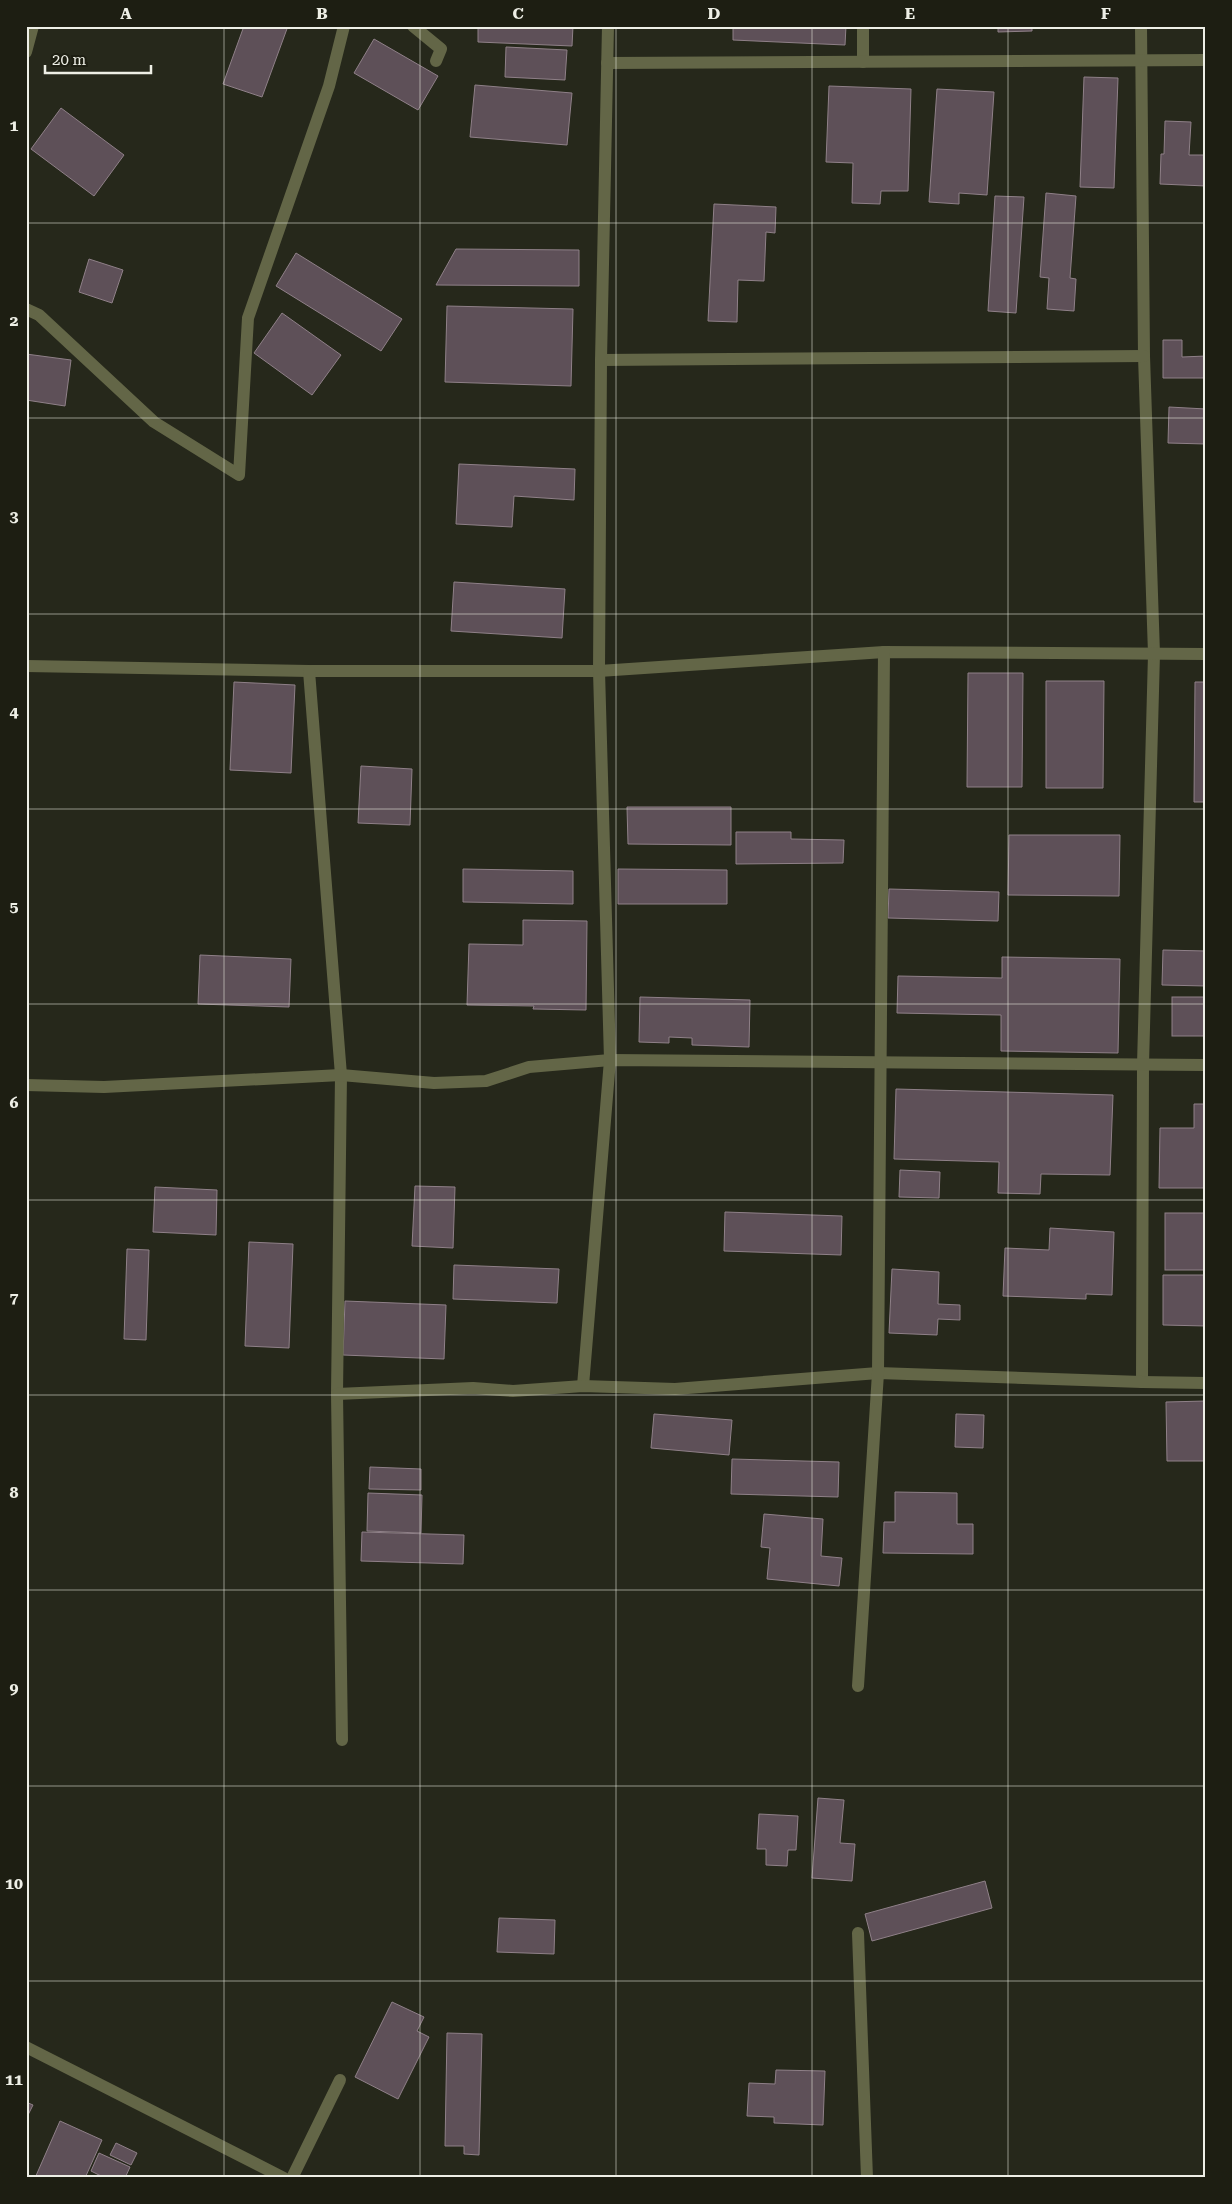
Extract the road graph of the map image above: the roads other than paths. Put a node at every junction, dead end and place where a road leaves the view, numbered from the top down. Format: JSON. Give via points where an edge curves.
{"nodes":[{"id":1,"x":33,"y":26,"type":"edge"},
{"id":2,"x":344,"y":26,"type":"edge"},
{"id":3,"x":413,"y":26,"type":"edge"},
{"id":4,"x":608,"y":26,"type":"edge"},
{"id":5,"x":863,"y":26,"type":"edge"},
{"id":6,"x":1141,"y":26,"type":"edge"},
{"id":7,"x":26,"y":52,"type":"edge"},
{"id":8,"x":1140,"y":60,"type":"junction"},
{"id":9,"x":1206,"y":60,"type":"edge"},
{"id":10,"x":436,"y":61,"type":"dead end"},
{"id":11,"x":863,"y":62,"type":"junction"},
{"id":12,"x":607,"y":63,"type":"junction"},
{"id":13,"x":26,"y":309,"type":"edge"},
{"id":14,"x":1144,"y":356,"type":"junction"},
{"id":15,"x":600,"y":360,"type":"junction"},
{"id":16,"x":884,"y":652,"type":"junction"},
{"id":17,"x":1154,"y":654,"type":"junction"},
{"id":18,"x":1206,"y":654,"type":"edge"},
{"id":19,"x":26,"y":666,"type":"edge"},
{"id":20,"x":308,"y":671,"type":"junction"},
{"id":21,"x":599,"y":671,"type":"junction"},
{"id":22,"x":610,"y":1060,"type":"junction"},
{"id":23,"x":880,"y":1063,"type":"junction"},
{"id":24,"x":1144,"y":1065,"type":"junction"},
{"id":25,"x":1206,"y":1065,"type":"edge"},
{"id":26,"x":341,"y":1075,"type":"junction"},
{"id":27,"x":26,"y":1085,"type":"edge"},
{"id":28,"x":878,"y":1373,"type":"junction"},
{"id":29,"x":1142,"y":1382,"type":"junction"},
{"id":30,"x":1206,"y":1383,"type":"edge"},
{"id":31,"x":583,"y":1386,"type":"junction"},
{"id":32,"x":337,"y":1394,"type":"junction"},
{"id":33,"x":858,"y":1686,"type":"dead end"},
{"id":34,"x":342,"y":1740,"type":"dead end"},
{"id":35,"x":858,"y":1934,"type":"dead end"},
{"id":36,"x":26,"y":2047,"type":"edge"},
{"id":37,"x":340,"y":2080,"type":"dead end"},
{"id":38,"x":284,"y":2178,"type":"edge"},
{"id":39,"x":292,"y":2178,"type":"edge"},
{"id":40,"x":867,"y":2178,"type":"edge"}],
"edges":[{"from":1,"to":7,"type":"street"},
{"from":2,"to":13,"type":"street","via":[[330,86],[248,318],[239,475],[154,422],[39,316]]},
{"from":3,"to":10,"type":"street","via":[[441,49]]},
{"from":4,"to":12,"type":"street"},
{"from":5,"to":11,"type":"street"},
{"from":6,"to":8,"type":"street"},
{"from":8,"to":9,"type":"street"},
{"from":8,"to":11,"type":"street"},
{"from":8,"to":14,"type":"street"},
{"from":11,"to":12,"type":"street"},
{"from":12,"to":15,"type":"street"},
{"from":14,"to":15,"type":"street"},
{"from":14,"to":17,"type":"street"},
{"from":15,"to":21,"type":"street"},
{"from":16,"to":17,"type":"street"},
{"from":16,"to":21,"type":"street"},
{"from":16,"to":23,"type":"street"},
{"from":17,"to":18,"type":"street"},
{"from":17,"to":24,"type":"street"},
{"from":19,"to":20,"type":"street"},
{"from":20,"to":21,"type":"street"},
{"from":20,"to":26,"type":"street"},
{"from":21,"to":22,"type":"street"},
{"from":22,"to":23,"type":"street"},
{"from":22,"to":26,"type":"street","via":[[529,1067],[486,1081],[434,1083]]},
{"from":22,"to":31,"type":"street"},
{"from":23,"to":24,"type":"street"},
{"from":23,"to":28,"type":"street"},
{"from":24,"to":25,"type":"street"},
{"from":24,"to":29,"type":"street"},
{"from":26,"to":27,"type":"street","via":[[104,1087]]},
{"from":26,"to":32,"type":"street"},
{"from":28,"to":29,"type":"street"},
{"from":28,"to":31,"type":"street","via":[[675,1389]]},
{"from":28,"to":33,"type":"street"},
{"from":29,"to":30,"type":"street"},
{"from":31,"to":32,"type":"street","via":[[513,1391],[473,1388]]},
{"from":32,"to":34,"type":"street"},
{"from":35,"to":40,"type":"street"},
{"from":36,"to":38,"type":"street"},
{"from":37,"to":39,"type":"street"}]}
